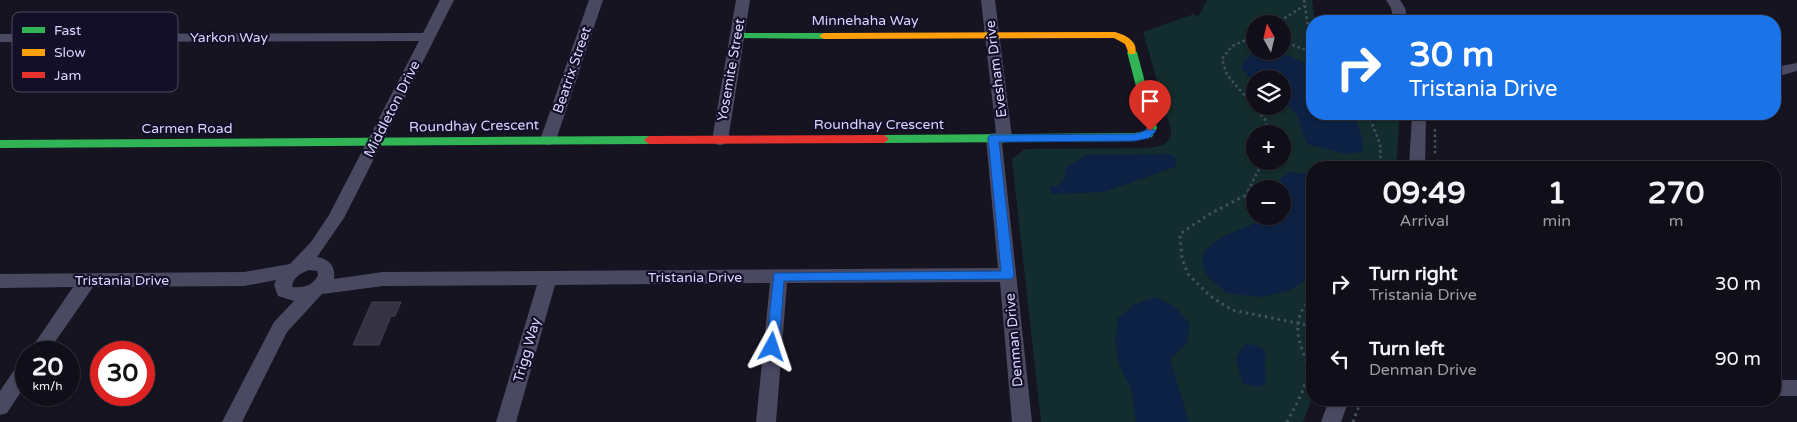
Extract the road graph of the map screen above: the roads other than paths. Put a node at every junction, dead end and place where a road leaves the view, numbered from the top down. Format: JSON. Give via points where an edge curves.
{"nodes":[{"id":1,"x":447,"y":0,"type":"edge"},
{"id":2,"x":596,"y":0,"type":"edge"},
{"id":3,"x":743,"y":0,"type":"edge"},
{"id":4,"x":988,"y":0,"type":"edge"},
{"id":5,"x":992,"y":34,"type":"junction"},
{"id":6,"x":737,"y":36,"type":"junction"},
{"id":7,"x":429,"y":37,"type":"junction"},
{"id":8,"x":178,"y":38,"type":"edge"},
{"id":9,"x":1797,"y":67,"type":"edge"},
{"id":10,"x":1781,"y":71,"type":"edge"},
{"id":11,"x":1419,"y":120,"type":"edge"},
{"id":12,"x":999,"y":138,"type":"junction"},
{"id":13,"x":548,"y":140,"type":"junction"},
{"id":14,"x":720,"y":140,"type":"junction"},
{"id":15,"x":375,"y":142,"type":"junction"},
{"id":16,"x":0,"y":144,"type":"edge"},
{"id":17,"x":1417,"y":161,"type":"edge"},
{"id":18,"x":336,"y":218,"type":"junction"},
{"id":19,"x":325,"y":267,"type":"junction"},
{"id":20,"x":295,"y":269,"type":"junction"},
{"id":21,"x":1008,"y":275,"type":"junction"},
{"id":22,"x":779,"y":276,"type":"junction"},
{"id":23,"x":548,"y":278,"type":"junction"},
{"id":24,"x":383,"y":279,"type":"junction"},
{"id":25,"x":0,"y":280,"type":"edge"},
{"id":26,"x":88,"y":280,"type":"junction"},
{"id":27,"x":244,"y":280,"type":"junction"},
{"id":28,"x":317,"y":289,"type":"junction"},
{"id":29,"x":285,"y":292,"type":"junction"},
{"id":30,"x":280,"y":327,"type":"junction"},
{"id":31,"x":46,"y":341,"type":"edge"},
{"id":32,"x":15,"y":385,"type":"edge"},
{"id":33,"x":1781,"y":388,"type":"edge"},
{"id":34,"x":1797,"y":388,"type":"edge"},
{"id":35,"x":1337,"y":406,"type":"edge"},
{"id":36,"x":0,"y":407,"type":"edge"},
{"id":37,"x":232,"y":422,"type":"edge"},
{"id":38,"x":506,"y":422,"type":"edge"},
{"id":39,"x":766,"y":422,"type":"edge"},
{"id":40,"x":1022,"y":422,"type":"edge"},
{"id":41,"x":1330,"y":422,"type":"edge"}],
"edges":[{"from":1,"to":7,"type":"street","name":"Middleton Drive"},
{"from":2,"to":13,"type":"street","name":"Beatrix Street"},
{"from":3,"to":6,"type":"street","name":"Yosemite Street"},
{"from":4,"to":5,"type":"street","name":"Evesham Drive"},
{"from":5,"to":6,"type":"street","name":"Minnehaha Way"},
{"from":5,"to":12,"type":"street","name":"Evesham Drive"},
{"from":5,"to":12,"type":"street","name":"Roundhay Crescent","via":[[1108,34],[1123,37],[1132,48],[1151,124],[1148,134],[1141,137]]},
{"from":6,"to":14,"type":"street","name":"Yosemite Street"},
{"from":7,"to":8,"type":"street","name":"Yarkon Way"},
{"from":7,"to":15,"type":"street","name":"Middleton Drive"},
{"from":9,"to":10,"type":"street"},
{"from":11,"to":17,"type":"street"},
{"from":12,"to":14,"type":"street","name":"Roundhay Crescent"},
{"from":12,"to":21,"type":"street","name":"Denman Drive"},
{"from":13,"to":14,"type":"street","name":"Roundhay Crescent"},
{"from":13,"to":15,"type":"street","name":"Roundhay Crescent"},
{"from":15,"to":16,"type":"street","name":"Carmen Road"},
{"from":15,"to":18,"type":"street","name":"Middleton Drive"},
{"from":18,"to":19,"type":"street","name":"Middleton Drive","via":[[327,246]]},
{"from":18,"to":20,"type":"street","name":"Middleton Drive","via":[[318,246]]},
{"from":19,"to":20,"type":"street","name":"Tristania Drive","via":[[309,263]]},
{"from":19,"to":24,"type":"street","name":"Tristania Drive","via":[[339,273]]},
{"from":19,"to":28,"type":"street","name":"Middleton Drive","via":[[326,277]]},
{"from":20,"to":27,"type":"street","name":"Tristania Drive"},
{"from":20,"to":29,"type":"street","via":[[283,283]]},
{"from":21,"to":22,"type":"street","name":"Tristania Drive"},
{"from":21,"to":40,"type":"street","name":"Denman Drive"},
{"from":22,"to":23,"type":"street","name":"Tristania Drive"},
{"from":22,"to":39,"type":"street"},
{"from":23,"to":24,"type":"street","name":"Tristania Drive"},
{"from":23,"to":38,"type":"street","name":"Trigg Way"},
{"from":24,"to":28,"type":"street","name":"Tristania Drive"},
{"from":25,"to":26,"type":"street","name":"Tristania Drive"},
{"from":26,"to":27,"type":"street","name":"Tristania Drive"},
{"from":26,"to":31,"type":"street"},
{"from":27,"to":29,"type":"street","name":"Tristania Drive"},
{"from":28,"to":29,"type":"street","name":"Tristania Drive","via":[[303,294]]},
{"from":28,"to":30,"type":"street"},
{"from":29,"to":30,"type":"street"},
{"from":30,"to":37,"type":"street"},
{"from":32,"to":36,"type":"street"},
{"from":33,"to":34,"type":"street"},
{"from":35,"to":41,"type":"street"}]}
